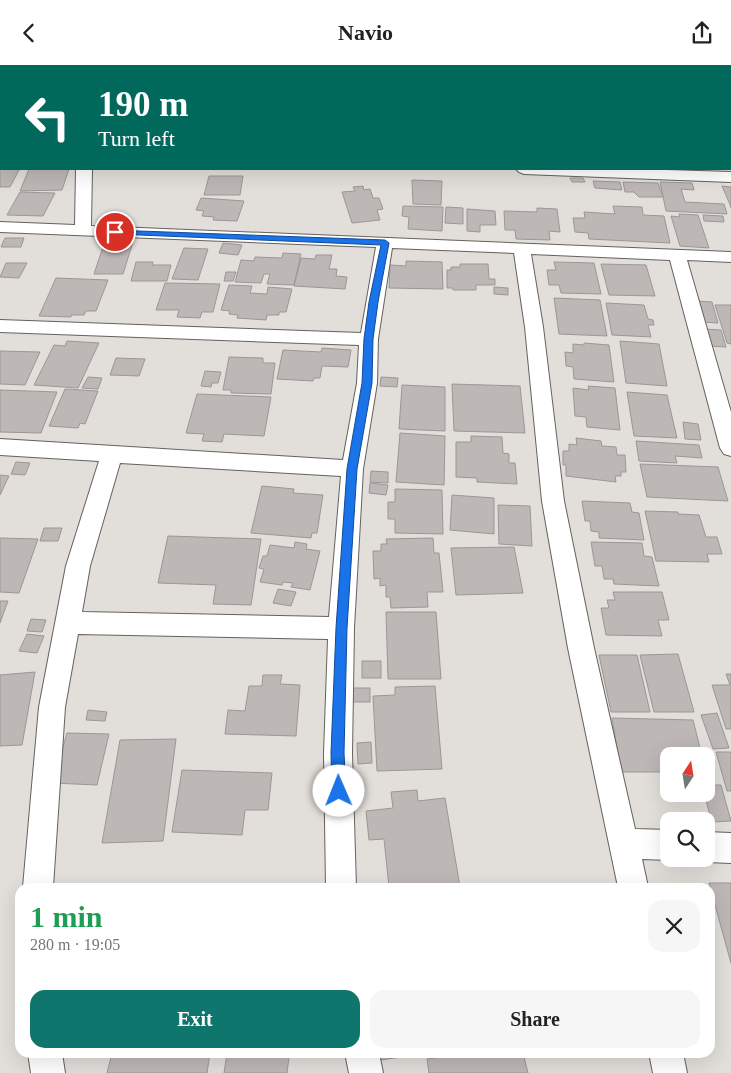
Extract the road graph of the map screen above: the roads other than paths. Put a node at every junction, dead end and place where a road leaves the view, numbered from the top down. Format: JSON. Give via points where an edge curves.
{"nodes":[{"id":1,"x":84,"y":170,"type":"edge"},
{"id":2,"x":622,"y":170,"type":"edge"},
{"id":3,"x":731,"y":177,"type":"edge"},
{"id":4,"x":0,"y":227,"type":"edge"},
{"id":5,"x":82,"y":231,"type":"junction"},
{"id":6,"x":385,"y":243,"type":"junction"},
{"id":7,"x":522,"y":249,"type":"junction"},
{"id":8,"x":677,"y":255,"type":"junction"},
{"id":9,"x":731,"y":257,"type":"edge"},
{"id":10,"x":0,"y":326,"type":"edge"},
{"id":11,"x":369,"y":339,"type":"junction"},
{"id":12,"x":721,"y":383,"type":"edge"},
{"id":13,"x":0,"y":447,"type":"edge"},
{"id":14,"x":731,"y":448,"type":"edge"},
{"id":15,"x":112,"y":455,"type":"junction"},
{"id":16,"x":352,"y":469,"type":"junction"},
{"id":17,"x":67,"y":623,"type":"junction"},
{"id":18,"x":342,"y":628,"type":"junction"},
{"id":19,"x":625,"y":843,"type":"junction"},
{"id":20,"x":660,"y":845,"type":"edge"},
{"id":21,"x":715,"y":847,"type":"edge"},
{"id":22,"x":731,"y":848,"type":"edge"},
{"id":23,"x":38,"y":883,"type":"edge"},
{"id":24,"x":341,"y":883,"type":"edge"},
{"id":25,"x":632,"y":883,"type":"edge"},
{"id":26,"x":46,"y":1058,"type":"edge"},
{"id":27,"x":363,"y":1058,"type":"edge"},
{"id":28,"x":667,"y":1058,"type":"edge"},
{"id":29,"x":48,"y":1073,"type":"edge"},
{"id":30,"x":366,"y":1073,"type":"edge"},
{"id":31,"x":670,"y":1073,"type":"edge"}],
"edges":[{"from":1,"to":5,"type":"street"},
{"from":2,"to":3,"type":"street"},
{"from":4,"to":5,"type":"street"},
{"from":5,"to":6,"type":"street"},
{"from":6,"to":7,"type":"street"},
{"from":6,"to":11,"type":"street"},
{"from":7,"to":8,"type":"street"},
{"from":7,"to":19,"type":"street","via":[[553,501],[581,648]]},
{"from":8,"to":9,"type":"street"},
{"from":8,"to":12,"type":"street"},
{"from":10,"to":11,"type":"street"},
{"from":11,"to":16,"type":"street","via":[[367,383]]},
{"from":12,"to":14,"type":"street"},
{"from":13,"to":15,"type":"street"},
{"from":15,"to":16,"type":"street"},
{"from":15,"to":17,"type":"street","via":[[78,566]]},
{"from":16,"to":18,"type":"street"},
{"from":17,"to":18,"type":"street"},
{"from":17,"to":23,"type":"street","via":[[52,707]]},
{"from":18,"to":24,"type":"street","via":[[338,753]]},
{"from":19,"to":20,"type":"street"},
{"from":19,"to":25,"type":"street"},
{"from":21,"to":22,"type":"street"},
{"from":26,"to":29,"type":"street"},
{"from":27,"to":30,"type":"street"},
{"from":28,"to":31,"type":"street"}]}
